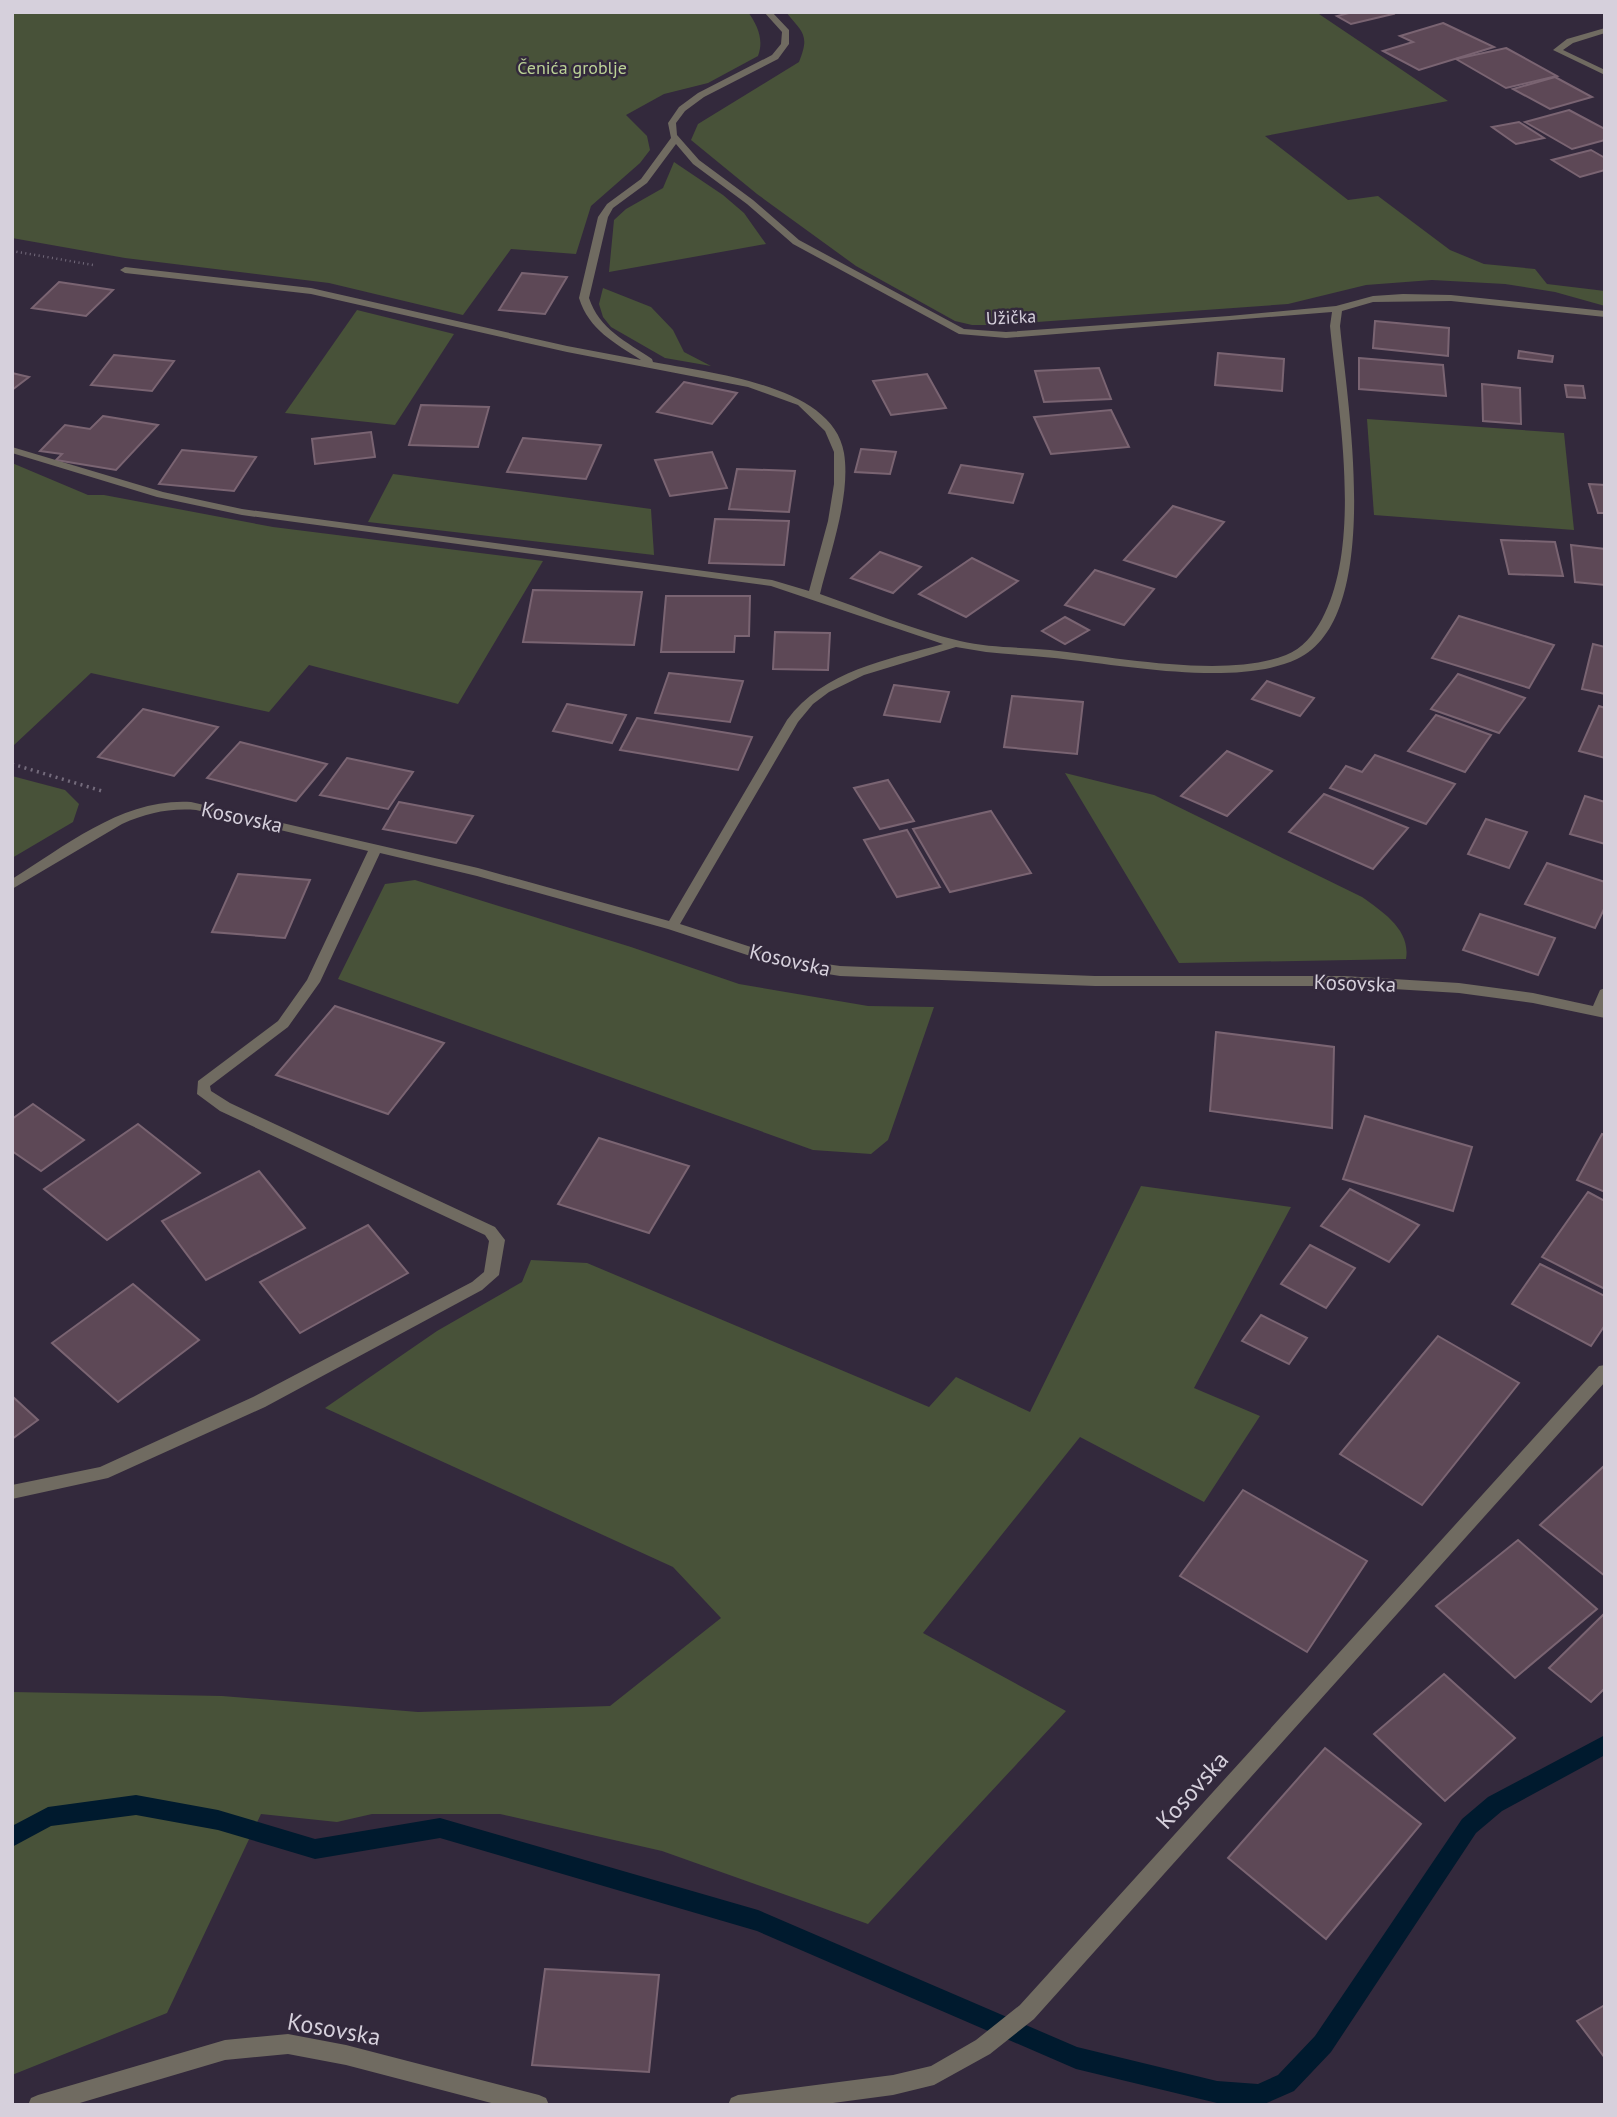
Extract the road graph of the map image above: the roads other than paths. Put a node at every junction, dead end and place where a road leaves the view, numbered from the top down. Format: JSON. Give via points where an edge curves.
{"nodes":[{"id":1,"x":768,"y":12,"type":"edge"},
{"id":2,"x":1605,"y":30,"type":"edge"},
{"id":3,"x":1605,"y":73,"type":"edge"},
{"id":4,"x":675,"y":139,"type":"junction"},
{"id":5,"x":125,"y":270,"type":"road end"},
{"id":6,"x":1337,"y":309,"type":"junction"},
{"id":7,"x":1605,"y":314,"type":"edge"},
{"id":8,"x":656,"y":366,"type":"junction"},
{"id":9,"x":12,"y":450,"type":"edge"},
{"id":10,"x":814,"y":595,"type":"junction"},
{"id":11,"x":955,"y":644,"type":"junction"},
{"id":12,"x":376,"y":848,"type":"junction"},
{"id":13,"x":12,"y":886,"type":"edge"},
{"id":14,"x":672,"y":926,"type":"junction"},
{"id":15,"x":1605,"y":993,"type":"edge"},
{"id":16,"x":1601,"y":1012,"type":"edge"},
{"id":17,"x":1605,"y":1371,"type":"edge"},
{"id":18,"x":12,"y":1492,"type":"edge"},
{"id":19,"x":38,"y":2105,"type":"edge"},
{"id":20,"x":539,"y":2105,"type":"edge"},
{"id":21,"x":738,"y":2105,"type":"edge"}],
"edges":[{"from":1,"to":4,"type":"street","via":[[786,32],[782,51],[763,66],[690,101],[672,123]]},
{"from":2,"to":3,"type":"street","via":[[1557,50]]},
{"from":4,"to":6,"type":"street","name":"Užička","via":[[696,162],[796,242],[962,332],[1006,335]]},
{"from":4,"to":8,"type":"street","via":[[644,181],[610,206],[603,218],[584,298],[586,311],[598,326]]},
{"from":5,"to":8,"type":"street","via":[[311,291]]},
{"from":6,"to":7,"type":"street","name":"Užička","via":[[1373,299],[1430,297]]},
{"from":6,"to":11,"type":"street","via":[[1349,499],[1346,557],[1335,603],[1308,646],[1273,665],[1245,668],[1185,667]]},
{"from":8,"to":10,"type":"street","via":[[778,393],[802,403],[830,430],[839,452],[839,484]]},
{"from":9,"to":10,"type":"street","via":[[161,495],[242,512],[722,574]]},
{"from":10,"to":11,"type":"street"},
{"from":11,"to":14,"type":"street","via":[[830,685],[810,699],[793,720]]},
{"from":12,"to":13,"type":"street","name":"Kosovska","via":[[225,811],[155,807],[106,828]]},
{"from":12,"to":14,"type":"street","name":"Kosovska"},
{"from":12,"to":18,"type":"street","via":[[313,982],[283,1024],[209,1079],[203,1085],[204,1094],[490,1231],[496,1240],[491,1276],[259,1402],[102,1473]]},
{"from":14,"to":16,"type":"street","name":"Kosovska","via":[[784,962],[840,971],[1095,981],[1344,981],[1459,988]]},
{"from":15,"to":16,"type":"street"},
{"from":17,"to":21,"type":"street","name":"Kosovska","via":[[1027,2012],[983,2047],[934,2075],[893,2085]]},
{"from":19,"to":20,"type":"street","name":"Kosovska","via":[[225,2050],[288,2045],[346,2055]]}]}
